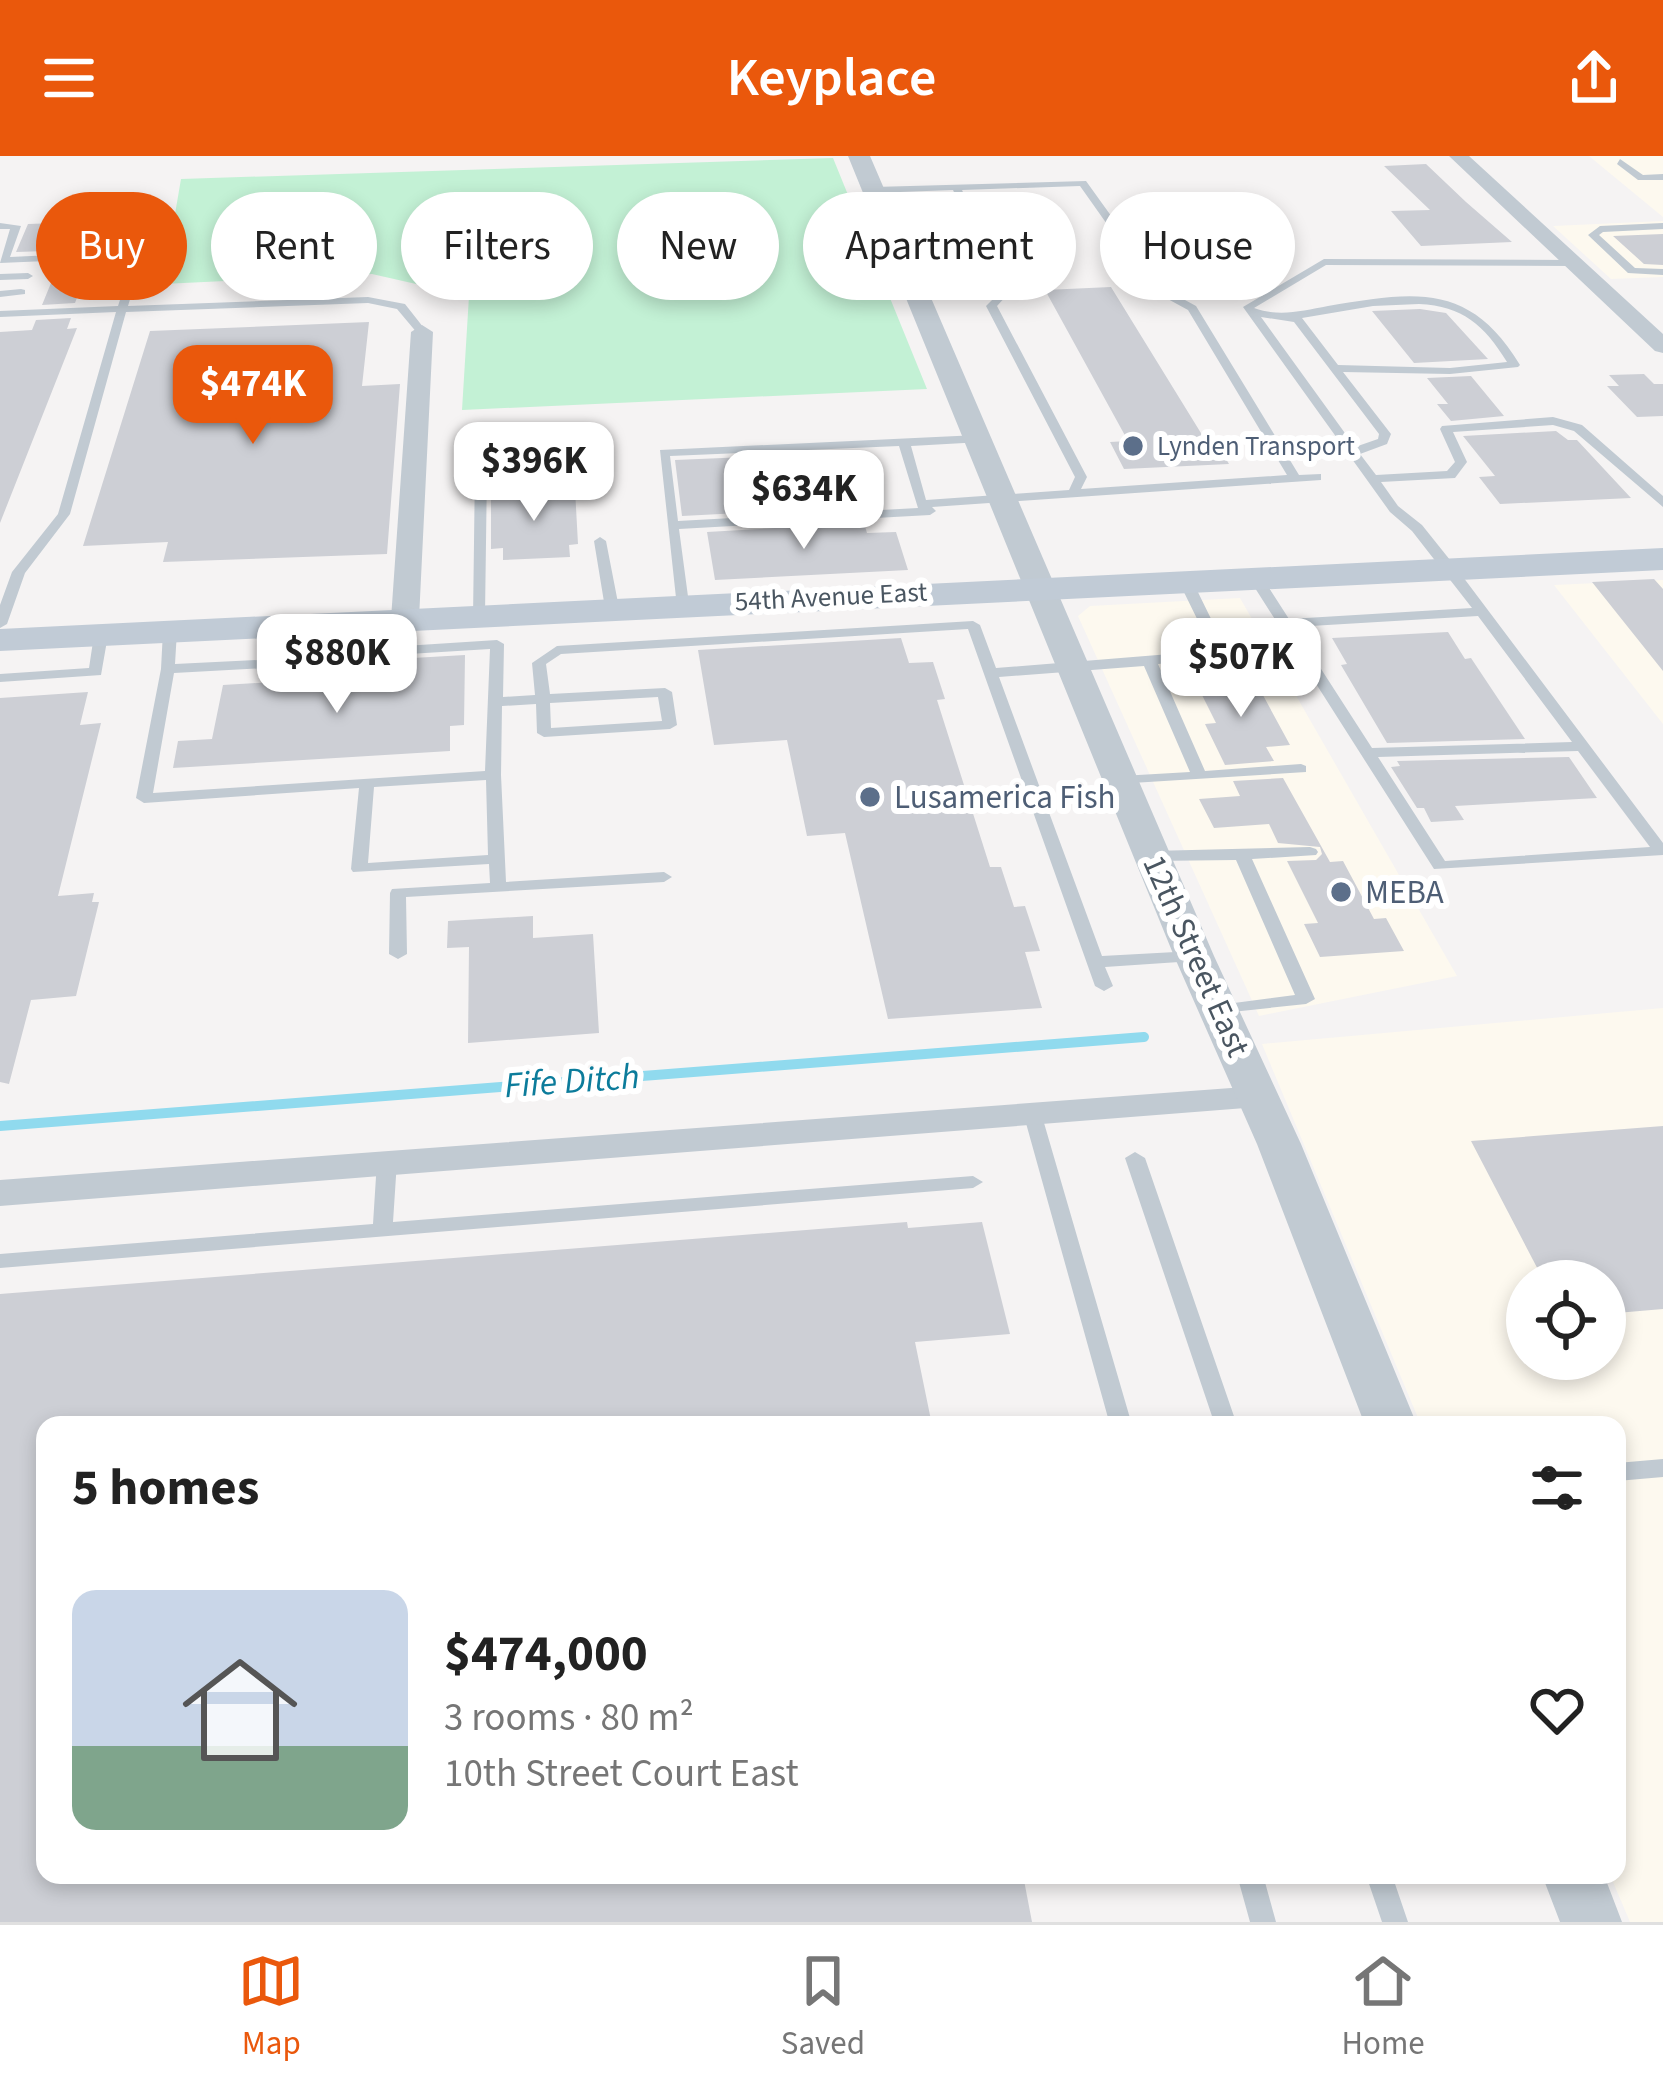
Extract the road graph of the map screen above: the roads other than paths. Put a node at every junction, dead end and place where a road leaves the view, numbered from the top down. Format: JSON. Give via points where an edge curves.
{"nodes":[{"id":1,"x":860,"y":156,"type":"edge"},
{"id":2,"x":1458,"y":156,"type":"edge"},
{"id":3,"x":1619,"y":162,"type":"dead end"},
{"id":4,"x":1663,"y":177,"type":"edge"},
{"id":5,"x":956,"y":187,"type":"junction"},
{"id":6,"x":874,"y":190,"type":"junction"},
{"id":7,"x":0,"y":226,"type":"edge"},
{"id":8,"x":1663,"y":226,"type":"edge"},
{"id":9,"x":2,"y":260,"type":"edge"},
{"id":10,"x":1573,"y":263,"type":"junction"},
{"id":11,"x":1663,"y":272,"type":"edge"},
{"id":12,"x":28,"y":276,"type":"dead end"},
{"id":13,"x":0,"y":277,"type":"edge"},
{"id":14,"x":21,"y":292,"type":"dead end"},
{"id":15,"x":0,"y":294,"type":"edge"},
{"id":16,"x":224,"y":305,"type":"junction"},
{"id":17,"x":180,"y":306,"type":"junction"},
{"id":18,"x":122,"y":309,"type":"junction"},
{"id":19,"x":1252,"y":313,"type":"junction"},
{"id":20,"x":0,"y":314,"type":"edge"},
{"id":21,"x":1291,"y":316,"type":"junction"},
{"id":22,"x":219,"y":326,"type":"dead end"},
{"id":23,"x":174,"y":329,"type":"dead end"},
{"id":24,"x":422,"y":332,"type":"joint"},
{"id":25,"x":1663,"y":346,"type":"edge"},
{"id":26,"x":1337,"y":368,"type":"junction"},
{"id":27,"x":978,"y":440,"type":"junction"},
{"id":28,"x":904,"y":442,"type":"junction"},
{"id":29,"x":1353,"y":452,"type":"junction"},
{"id":30,"x":526,"y":465,"type":"dead end"},
{"id":31,"x":1317,"y":477,"type":"dead end"},
{"id":32,"x":1295,"y":478,"type":"junction"},
{"id":33,"x":1372,"y":479,"type":"junction"},
{"id":34,"x":1074,"y":492,"type":"junction"},
{"id":35,"x":1004,"y":500,"type":"junction"},
{"id":36,"x":1663,"y":503,"type":"edge"},
{"id":37,"x":921,"y":504,"type":"junction"},
{"id":38,"x":674,"y":525,"type":"junction"},
{"id":39,"x":600,"y":541,"type":"dead end"},
{"id":40,"x":1663,"y":559,"type":"edge"},
{"id":41,"x":1449,"y":568,"type":"junction"},
{"id":42,"x":1255,"y":577,"type":"junction"},
{"id":43,"x":1185,"y":580,"type":"junction"},
{"id":44,"x":1040,"y":586,"type":"junction"},
{"id":45,"x":612,"y":608,"type":"junction"},
{"id":46,"x":1481,"y":612,"type":"junction"},
{"id":47,"x":670,"y":617,"type":"junction"},
{"id":48,"x":405,"y":619,"type":"junction"},
{"id":49,"x":1284,"y":623,"type":"junction"},
{"id":50,"x":0,"y":624,"type":"edge"},
{"id":51,"x":491,"y":624,"type":"junction"},
{"id":52,"x":170,"y":631,"type":"junction"},
{"id":53,"x":101,"y":635,"type":"junction"},
{"id":54,"x":0,"y":640,"type":"edge"},
{"id":55,"x":1149,"y":661,"type":"junction"},
{"id":56,"x":1072,"y":666,"type":"junction"},
{"id":57,"x":168,"y":669,"type":"junction"},
{"id":58,"x":991,"y":673,"type":"junction"},
{"id":59,"x":0,"y":678,"type":"edge"},
{"id":60,"x":543,"y":699,"type":"junction"},
{"id":61,"x":497,"y":702,"type":"junction"},
{"id":62,"x":1581,"y":746,"type":"junction"},
{"id":63,"x":1368,"y":754,"type":"junction"},
{"id":64,"x":1301,"y":769,"type":"dead end"},
{"id":65,"x":493,"y":775,"type":"junction"},
{"id":66,"x":1200,"y":776,"type":"junction"},
{"id":67,"x":1121,"y":781,"type":"junction"},
{"id":68,"x":367,"y":784,"type":"junction"},
{"id":69,"x":1310,"y":852,"type":"dead end"},
{"id":70,"x":1242,"y":855,"type":"junction"},
{"id":71,"x":1152,"y":856,"type":"junction"},
{"id":72,"x":495,"y":859,"type":"junction"},
{"id":73,"x":664,"y":877,"type":"dead end"},
{"id":74,"x":497,"y":887,"type":"junction"},
{"id":75,"x":398,"y":954,"type":"dead end"},
{"id":76,"x":1194,"y":956,"type":"junction"},
{"id":77,"x":1095,"y":962,"type":"junction"},
{"id":78,"x":1104,"y":986,"type":"dead end"},
{"id":79,"x":1219,"y":1010,"type":"junction"},
{"id":80,"x":1258,"y":1098,"type":"junction"},
{"id":81,"x":1034,"y":1116,"type":"junction"},
{"id":82,"x":1135,"y":1159,"type":"dead end"},
{"id":83,"x":387,"y":1161,"type":"junction"},
{"id":84,"x":973,"y":1182,"type":"dead end"},
{"id":85,"x":0,"y":1193,"type":"edge"},
{"id":86,"x":383,"y":1230,"type":"junction"},
{"id":87,"x":0,"y":1262,"type":"edge"},
{"id":88,"x":1118,"y":1416,"type":"edge"},
{"id":89,"x":1223,"y":1416,"type":"edge"},
{"id":90,"x":1387,"y":1416,"type":"edge"},
{"id":91,"x":1663,"y":1468,"type":"edge"},
{"id":92,"x":1626,"y":1471,"type":"edge"},
{"id":93,"x":1252,"y":1884,"type":"edge"},
{"id":94,"x":1382,"y":1884,"type":"edge"},
{"id":95,"x":1577,"y":1884,"type":"edge"},
{"id":96,"x":1263,"y":1922,"type":"edge"},
{"id":97,"x":1395,"y":1922,"type":"edge"},
{"id":98,"x":1592,"y":1922,"type":"edge"}],
"edges":[{"from":1,"to":6,"type":"street","name":"12th Street East"},
{"from":2,"to":10,"type":"street"},
{"from":3,"to":4,"type":"lane","via":[[1641,178]]},
{"from":5,"to":6,"type":"lane"},
{"from":5,"to":32,"type":"lane","via":[[1083,183],[1159,290],[1192,308]]},
{"from":5,"to":34,"type":"lane","via":[[1004,293],[991,307],[1081,477]]},
{"from":6,"to":27,"type":"street","name":"12th Street East"},
{"from":7,"to":9,"type":"lane","via":[[16,226]]},
{"from":8,"to":11,"type":"lane","via":[[1593,235],[1632,271]]},
{"from":9,"to":18,"type":"lane","via":[[138,261]]},
{"from":10,"to":19,"type":"lane","via":[[1324,262],[1259,296]]},
{"from":10,"to":25,"type":"street"},
{"from":12,"to":13,"type":"lane"},
{"from":14,"to":15,"type":"lane"},
{"from":16,"to":17,"type":"lane"},
{"from":16,"to":22,"type":"lane"},
{"from":16,"to":24,"type":"lane","via":[[368,300],[400,306]]},
{"from":17,"to":18,"type":"lane"},
{"from":17,"to":23,"type":"lane"},
{"from":18,"to":20,"type":"lane"},
{"from":18,"to":50,"type":"lane","via":[[64,514],[19,572]]},
{"from":19,"to":21,"type":"lane"},
{"from":19,"to":29,"type":"lane"},
{"from":21,"to":26,"type":"lane"},
{"from":21,"to":26,"type":"lane","via":[[1452,304],[1514,365]]},
{"from":24,"to":48,"type":"street"},
{"from":26,"to":29,"type":"lane","via":[[1384,434]]},
{"from":27,"to":28,"type":"lane"},
{"from":27,"to":35,"type":"street","name":"12th Street East"},
{"from":28,"to":37,"type":"lane"},
{"from":28,"to":38,"type":"lane","via":[[664,453]]},
{"from":29,"to":33,"type":"lane"},
{"from":30,"to":51,"type":"lane","via":[[481,467]]},
{"from":31,"to":32,"type":"lane"},
{"from":32,"to":34,"type":"lane"},
{"from":33,"to":36,"type":"lane","via":[[1451,475],[1461,462],[1445,429],[1553,421],[1578,428]]},
{"from":33,"to":41,"type":"lane"},
{"from":34,"to":35,"type":"lane"},
{"from":35,"to":37,"type":"lane"},
{"from":35,"to":44,"type":"street","name":"12th Street East"},
{"from":37,"to":38,"type":"lane","via":[[930,512]]},
{"from":38,"to":47,"type":"lane"},
{"from":39,"to":45,"type":"lane"},
{"from":40,"to":41,"type":"main road","name":"54th Avenue East"},
{"from":41,"to":42,"type":"main road","name":"54th Avenue East"},
{"from":41,"to":46,"type":"lane"},
{"from":42,"to":43,"type":"main road","name":"54th Avenue East"},
{"from":42,"to":49,"type":"lane"},
{"from":43,"to":44,"type":"main road","name":"54th Avenue East"},
{"from":43,"to":55,"type":"lane","via":[[1215,655]]},
{"from":44,"to":47,"type":"main road","name":"54th Avenue East"},
{"from":44,"to":56,"type":"street","name":"12th Street East"},
{"from":45,"to":47,"type":"main road","name":"54th Avenue East"},
{"from":45,"to":51,"type":"main road","name":"54th Avenue East"},
{"from":46,"to":49,"type":"lane"},
{"from":46,"to":62,"type":"lane"},
{"from":47,"to":58,"type":"lane","via":[[973,625]]},
{"from":47,"to":60,"type":"lane","via":[[557,650],[539,663]]},
{"from":48,"to":51,"type":"main road","name":"54th Avenue East"},
{"from":48,"to":52,"type":"main road","name":"54th Avenue East"},
{"from":49,"to":63,"type":"lane"},
{"from":51,"to":57,"type":"lane","via":[[342,660]]},
{"from":51,"to":61,"type":"lane"},
{"from":52,"to":53,"type":"main road","name":"54th Avenue East"},
{"from":52,"to":57,"type":"lane"},
{"from":53,"to":54,"type":"main road","name":"54th Avenue East"},
{"from":53,"to":59,"type":"lane","via":[[97,672]]},
{"from":55,"to":56,"type":"lane"},
{"from":55,"to":66,"type":"lane"},
{"from":56,"to":58,"type":"lane"},
{"from":56,"to":67,"type":"street","name":"12th Street East"},
{"from":57,"to":68,"type":"lane","via":[[144,798]]},
{"from":58,"to":77,"type":"lane"},
{"from":60,"to":60,"type":"lane","via":[[665,692],[670,725],[544,733]]},
{"from":60,"to":61,"type":"lane"},
{"from":61,"to":65,"type":"lane"},
{"from":62,"to":63,"type":"lane"},
{"from":62,"to":63,"type":"lane","via":[[1661,851],[1440,866]]},
{"from":64,"to":66,"type":"lane"},
{"from":65,"to":68,"type":"lane"},
{"from":65,"to":72,"type":"lane"},
{"from":66,"to":67,"type":"lane"},
{"from":67,"to":71,"type":"street","name":"12th Street East"},
{"from":68,"to":72,"type":"lane","via":[[359,869]]},
{"from":69,"to":70,"type":"lane"},
{"from":70,"to":71,"type":"lane"},
{"from":70,"to":79,"type":"lane","via":[[1306,999]]},
{"from":71,"to":76,"type":"street","name":"12th Street East"},
{"from":72,"to":74,"type":"lane"},
{"from":73,"to":74,"type":"lane"},
{"from":74,"to":75,"type":"lane","via":[[398,893]]},
{"from":76,"to":77,"type":"lane"},
{"from":76,"to":79,"type":"street","name":"12th Street East"},
{"from":77,"to":78,"type":"lane"},
{"from":79,"to":80,"type":"street","name":"12th Street East"},
{"from":80,"to":81,"type":"street"},
{"from":80,"to":90,"type":"street","name":"12th Street East"},
{"from":81,"to":83,"type":"street"},
{"from":81,"to":88,"type":"lane"},
{"from":82,"to":89,"type":"lane"},
{"from":83,"to":85,"type":"street"},
{"from":83,"to":86,"type":"lane"},
{"from":84,"to":86,"type":"lane"},
{"from":86,"to":87,"type":"lane"},
{"from":91,"to":92,"type":"lane"},
{"from":93,"to":96,"type":"lane"},
{"from":94,"to":97,"type":"lane"},
{"from":95,"to":98,"type":"street"}]}
